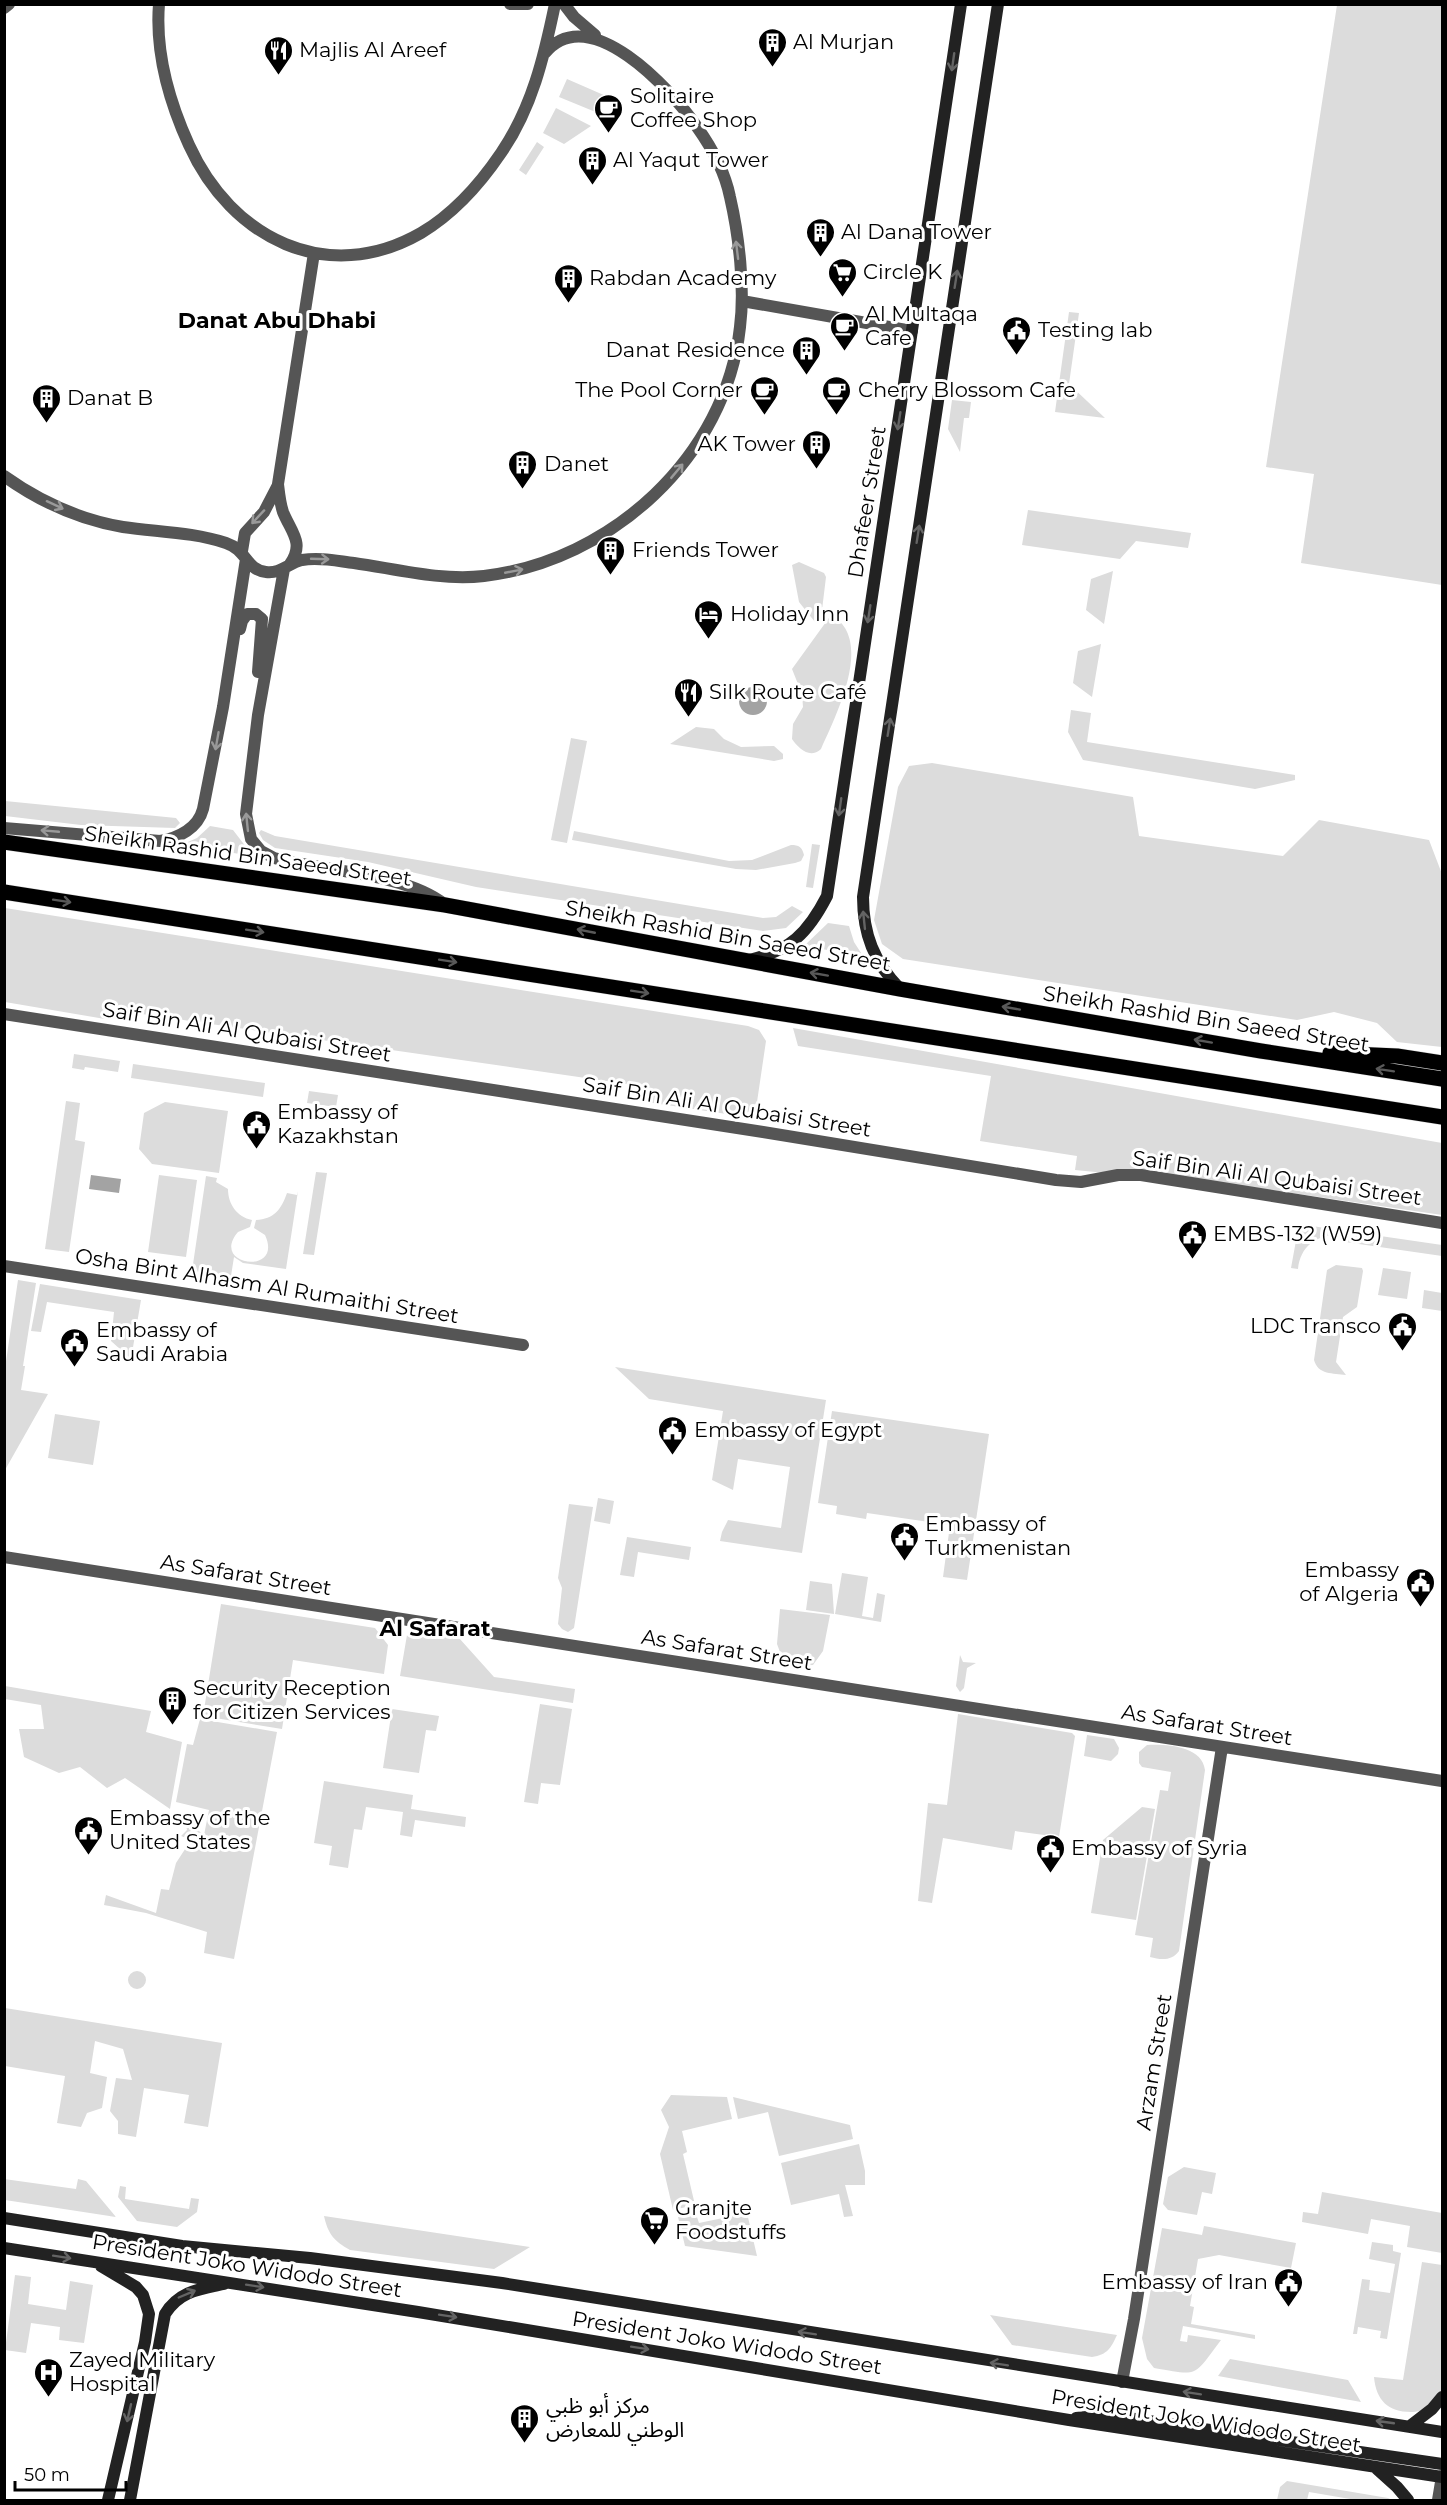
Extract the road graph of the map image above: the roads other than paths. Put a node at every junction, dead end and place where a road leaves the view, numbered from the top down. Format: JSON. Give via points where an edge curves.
{"nodes":[{"id":1,"x":9,"y":4,"type":"edge"},
{"id":2,"x":159,"y":4,"type":"edge"},
{"id":3,"x":510,"y":4,"type":"edge"},
{"id":4,"x":528,"y":4,"type":"edge"},
{"id":5,"x":555,"y":4,"type":"edge"},
{"id":6,"x":564,"y":4,"type":"edge"},
{"id":7,"x":961,"y":4,"type":"edge"},
{"id":8,"x":998,"y":4,"type":"edge"},
{"id":9,"x":4,"y":8,"type":"edge"},
{"id":10,"x":599,"y":37,"type":"junction"},
{"id":11,"x":545,"y":53,"type":"junction"},
{"id":12,"x":314,"y":253,"type":"junction"},
{"id":13,"x":742,"y":301,"type":"junction"},
{"id":14,"x":912,"y":331,"type":"junction"},
{"id":15,"x":4,"y":476,"type":"edge"},
{"id":16,"x":278,"y":484,"type":"junction"},
{"id":17,"x":244,"y":555,"type":"junction"},
{"id":18,"x":287,"y":566,"type":"junction"},
{"id":19,"x":223,"y":707,"type":"junction"},
{"id":20,"x":258,"y":715,"type":"junction"},
{"id":21,"x":4,"y":828,"type":"edge"},
{"id":22,"x":4,"y":842,"type":"edge"},
{"id":23,"x":4,"y":892,"type":"edge"},
{"id":24,"x":445,"y":905,"type":"junction"},
{"id":25,"x":745,"y":961,"type":"junction"},
{"id":26,"x":900,"y":989,"type":"junction"},
{"id":27,"x":4,"y":1014,"type":"edge"},
{"id":28,"x":1261,"y":1051,"type":"junction"},
{"id":29,"x":1443,"y":1063,"type":"edge"},
{"id":30,"x":1443,"y":1079,"type":"edge"},
{"id":31,"x":1443,"y":1117,"type":"edge"},
{"id":32,"x":1443,"y":1223,"type":"edge"},
{"id":33,"x":4,"y":1266,"type":"edge"},
{"id":34,"x":523,"y":1345,"type":"dead end"},
{"id":35,"x":4,"y":1557,"type":"edge"},
{"id":36,"x":1222,"y":1747,"type":"junction"},
{"id":37,"x":1443,"y":1781,"type":"edge"},
{"id":38,"x":4,"y":2218,"type":"edge"},
{"id":39,"x":4,"y":2248,"type":"edge"},
{"id":40,"x":92,"y":2262,"type":"junction"},
{"id":41,"x":231,"y":2283,"type":"junction"},
{"id":42,"x":1122,"y":2382,"type":"junction"},
{"id":43,"x":1443,"y":2397,"type":"edge"},
{"id":44,"x":1069,"y":2420,"type":"junction"},
{"id":45,"x":1410,"y":2426,"type":"junction"},
{"id":46,"x":1443,"y":2432,"type":"edge"},
{"id":47,"x":1443,"y":2464,"type":"edge"},
{"id":48,"x":1376,"y":2468,"type":"junction"},
{"id":49,"x":1442,"y":2477,"type":"edge"},
{"id":50,"x":108,"y":2500,"type":"edge"},
{"id":51,"x":130,"y":2500,"type":"edge"},
{"id":52,"x":1408,"y":2500,"type":"edge"},
{"id":53,"x":1438,"y":2500,"type":"edge"}],
"edges":[{"from":1,"to":9,"type":"street"},
{"from":2,"to":12,"type":"street","via":[[160,52],[170,94],[204,173],[234,210],[260,232],[289,247]]},
{"from":3,"to":4,"type":"street"},
{"from":5,"to":11,"type":"street"},
{"from":6,"to":10,"type":"street"},
{"from":7,"to":14,"type":"street","name":"Dhafeer Street","one_way":true},
{"from":26,"to":8,"type":"street","one_way":true,"via":[[870,947],[862,897]]},
{"from":10,"to":11,"type":"street","via":[[569,35]]},
{"from":13,"to":10,"type":"street","one_way":true,"via":[[730,196],[710,147],[671,94],[630,57]]},
{"from":11,"to":12,"type":"street","via":[[512,136],[484,177],[449,212],[421,233],[389,247],[355,254]]},
{"from":12,"to":16,"type":"street"},
{"from":13,"to":14,"type":"street"},
{"from":18,"to":13,"type":"street","one_way":true,"via":[[321,558],[479,577],[536,566],[591,541],[624,521],[653,496],[702,437],[732,367]]},
{"from":14,"to":25,"type":"street","name":"Dhafeer Street","one_way":true,"via":[[827,896],[808,928],[794,941],[778,952]]},
{"from":15,"to":17,"type":"street","one_way":true,"via":[[34,495],[90,519],[215,539],[234,545]]},
{"from":16,"to":17,"type":"street","one_way":true,"via":[[264,512],[245,533]]},
{"from":16,"to":18,"type":"street","via":[[282,508],[298,542],[295,558]]},
{"from":17,"to":18,"type":"street","via":[[254,568],[265,572]]},
{"from":17,"to":19,"type":"street"},
{"from":18,"to":20,"type":"street"},
{"from":19,"to":20,"type":"street","via":[[232,691],[242,621],[247,614],[256,614],[264,623],[256,691]]},
{"from":19,"to":21,"type":"street","one_way":true,"via":[[201,815],[184,833],[160,841]]},
{"from":24,"to":20,"type":"street","one_way":true,"via":[[405,884],[282,860],[261,850],[248,832],[246,814]]},
{"from":22,"to":24,"type":"main road","name":"Sheikh Rashid Bin Saeed Street"},
{"from":23,"to":31,"type":"main road","one_way":true},
{"from":25,"to":24,"type":"main road","name":"Sheikh Rashid Bin Saeed Street","one_way":true},
{"from":26,"to":25,"type":"main road","name":"Sheikh Rashid Bin Saeed Street","one_way":true},
{"from":28,"to":26,"type":"main road","name":"Sheikh Rashid Bin Saeed Street","one_way":true},
{"from":27,"to":32,"type":"street","name":"Saif Bin Ali Al Qubaisi Street","via":[[1056,1180],[1081,1182],[1141,1175]]},
{"from":28,"to":29,"type":"main road","via":[[1397,1056]]},
{"from":30,"to":28,"type":"main road","name":"Sheikh Rashid Bin Saeed Street","one_way":true},
{"from":33,"to":34,"type":"street","name":"Osha Bint Alhasm Al Rumaithi Street"},
{"from":35,"to":36,"type":"street","name":"As Safarat Street"},
{"from":36,"to":37,"type":"street","name":"As Safarat Street"},
{"from":36,"to":42,"type":"street","name":"Arzam Street"},
{"from":42,"to":38,"type":"street","name":"President Joko Widodo Street","one_way":true,"via":[[502,2283],[182,2246]]},
{"from":39,"to":40,"type":"street","name":"President Joko Widodo Street","one_way":true},
{"from":40,"to":41,"type":"street","name":"President Joko Widodo Street"},
{"from":40,"to":50,"type":"street","one_way":true,"via":[[136,2287],[149,2314]]},
{"from":41,"to":44,"type":"street","name":"President Joko Widodo Street","one_way":true},
{"from":51,"to":41,"type":"street","one_way":true,"via":[[165,2314],[185,2294]]},
{"from":45,"to":42,"type":"street","name":"President Joko Widodo Street","one_way":true},
{"from":43,"to":45,"type":"street"},
{"from":44,"to":47,"type":"street","via":[[1108,2415]]},
{"from":44,"to":48,"type":"street","name":"President Joko Widodo Street"},
{"from":45,"to":46,"type":"street","name":"President Joko Widodo Street"},
{"from":48,"to":49,"type":"street","name":"President Joko Widodo Street"},
{"from":48,"to":52,"type":"street"},
{"from":49,"to":53,"type":"street"}]}
